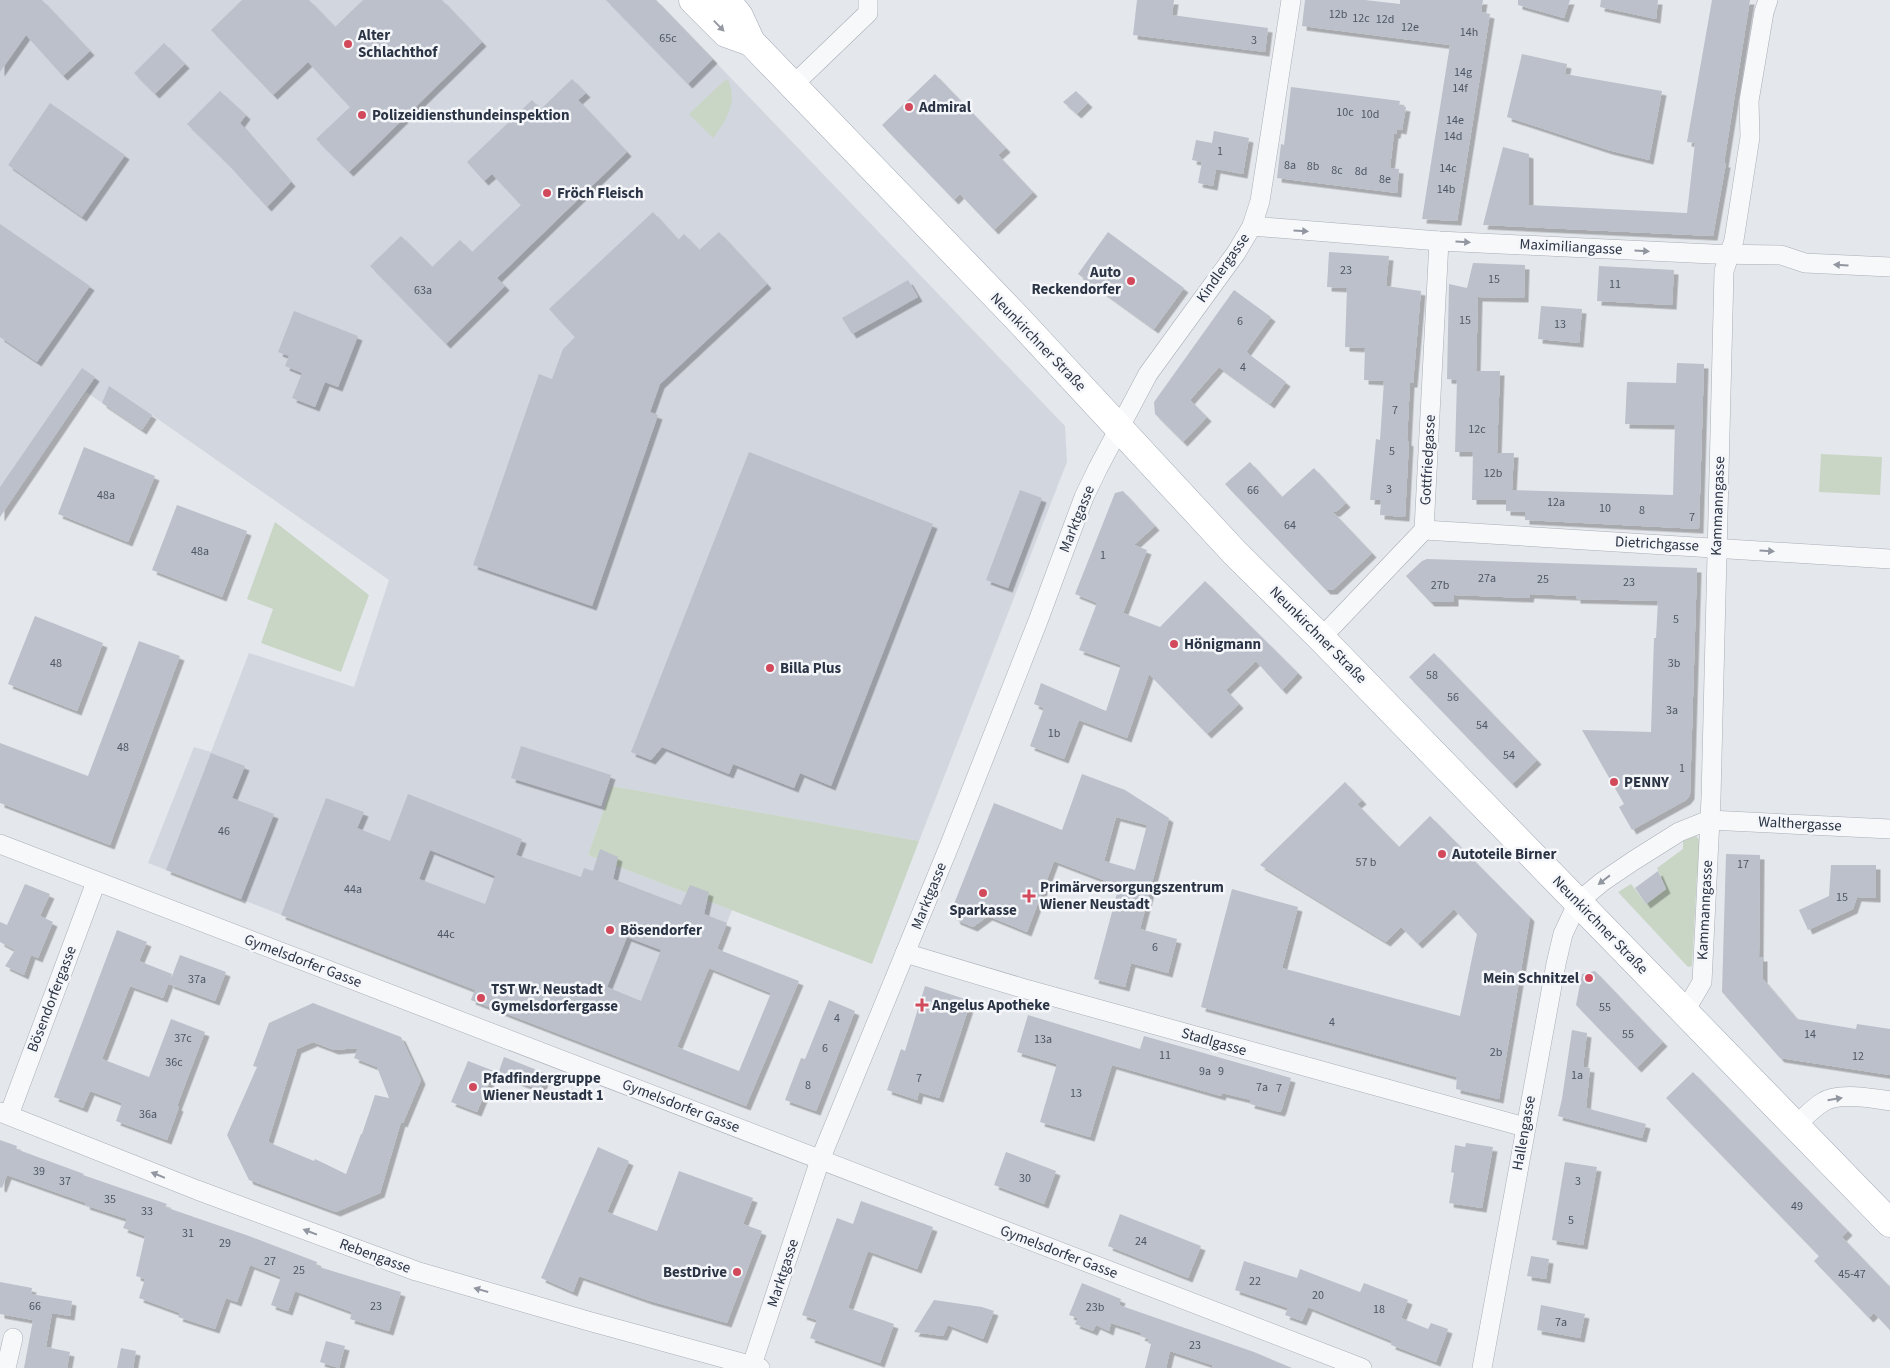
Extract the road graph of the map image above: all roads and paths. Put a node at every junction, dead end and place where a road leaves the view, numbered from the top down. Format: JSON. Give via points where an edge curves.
{"nodes":[{"id":1,"x":693,"y":0,"type":"edge"},
{"id":2,"x":726,"y":0,"type":"edge"},
{"id":3,"x":868,"y":0,"type":"edge"},
{"id":4,"x":1291,"y":0,"type":"edge"},
{"id":5,"x":1768,"y":0,"type":"edge"},
{"id":6,"x":750,"y":42,"type":"junction"},
{"id":7,"x":792,"y":86,"type":"junction"},
{"id":8,"x":1252,"y":226,"type":"junction"},
{"id":9,"x":1439,"y":241,"type":"junction"},
{"id":10,"x":1730,"y":254,"type":"junction"},
{"id":11,"x":1890,"y":267,"type":"edge"},
{"id":12,"x":1119,"y":428,"type":"junction"},
{"id":13,"x":1424,"y":530,"type":"junction"},
{"id":14,"x":1718,"y":548,"type":"junction"},
{"id":15,"x":1890,"y":559,"type":"edge"},
{"id":16,"x":1321,"y":638,"type":"junction"},
{"id":17,"x":1709,"y":820,"type":"junction"},
{"id":18,"x":1890,"y":829,"type":"edge"},
{"id":19,"x":0,"y":844,"type":"edge"},
{"id":20,"x":96,"y":882,"type":"junction"},
{"id":21,"x":1578,"y":902,"type":"junction"},
{"id":22,"x":905,"y":953,"type":"junction"},
{"id":23,"x":1684,"y":1011,"type":"junction"},
{"id":24,"x":1890,"y":1101,"type":"edge"},
{"id":25,"x":4,"y":1114,"type":"edge"},
{"id":26,"x":1796,"y":1126,"type":"junction"},
{"id":27,"x":1525,"y":1128,"type":"junction"},
{"id":28,"x":820,"y":1160,"type":"junction"},
{"id":29,"x":1890,"y":1223,"type":"edge"},
{"id":30,"x":13,"y":1338,"type":"dead end"},
{"id":31,"x":754,"y":1367,"type":"edge"},
{"id":32,"x":6,"y":1368,"type":"edge"},
{"id":33,"x":1362,"y":1368,"type":"edge"},
{"id":34,"x":1482,"y":1368,"type":"edge"}],
"edges":[{"from":1,"to":6,"type":"main road","name":"Neunkirchner Straße","one_way":true,"via":[[726,33]]},
{"from":2,"to":6,"type":"main road","name":"Neunkirchner Straße","via":[[739,16]]},
{"from":3,"to":7,"type":"street","via":[[868,13]]},
{"from":4,"to":8,"type":"street","name":"Kindlergasse","via":[[1260,201]]},
{"from":5,"to":10,"type":"street","name":"Kammanngasse","via":[[1749,101],[1750,136]]},
{"from":6,"to":7,"type":"main road","name":"Neunkirchner Straße"},
{"from":7,"to":12,"type":"main road","name":"Neunkirchner Straße"},
{"from":8,"to":9,"type":"street","name":"Maximiliangasse","one_way":true},
{"from":8,"to":12,"type":"street","name":"Kindlergasse","via":[[1148,374]]},
{"from":9,"to":10,"type":"street","name":"Maximiliangasse","one_way":true},
{"from":9,"to":13,"type":"street","name":"Gottfriedgasse"},
{"from":11,"to":10,"type":"street","name":"Maximiliangasse","one_way":true,"via":[[1805,262],[1781,255]]},
{"from":10,"to":14,"type":"street","name":"Kammanngasse","via":[[1724,271]]},
{"from":12,"to":16,"type":"main road","name":"Neunkirchner Straße","via":[[1235,553]]},
{"from":12,"to":22,"type":"street","name":"Marktgasse","via":[[1084,497],[1031,640]]},
{"from":13,"to":14,"type":"street","name":"Dietrichgasse"},
{"from":13,"to":16,"type":"street"},
{"from":14,"to":15,"type":"street","name":"Dietrichgasse","one_way":true},
{"from":14,"to":17,"type":"street","name":"Kammanngasse"},
{"from":16,"to":21,"type":"main road","name":"Neunkirchner Straße"},
{"from":17,"to":18,"type":"street","name":"Walthergasse"},
{"from":17,"to":21,"type":"street","one_way":true,"via":[[1679,832],[1602,882]]},
{"from":17,"to":23,"type":"street","name":"Kammanngasse","via":[[1702,982]]},
{"from":19,"to":20,"type":"street","name":"Gymelsdorfer Gasse"},
{"from":20,"to":25,"type":"street","name":"Bösendorfergasse"},
{"from":20,"to":28,"type":"street","name":"Gymelsdorfer Gasse"},
{"from":21,"to":23,"type":"main road","name":"Neunkirchner Straße"},
{"from":21,"to":27,"type":"street","name":"Hallengasse","via":[[1563,934]]},
{"from":22,"to":27,"type":"street","name":"Stadlgasse"},
{"from":22,"to":28,"type":"street","name":"Marktgasse"},
{"from":23,"to":26,"type":"main road","name":"Neunkirchner Straße"},
{"from":26,"to":24,"type":"street","one_way":true,"via":[[1823,1101],[1834,1098],[1870,1097]]},
{"from":31,"to":25,"type":"street","name":"Rebengasse","one_way":true,"via":[[416,1271]]},
{"from":26,"to":29,"type":"main road","name":"Neunkirchner Straße"},
{"from":27,"to":34,"type":"street","name":"Hallengasse"},
{"from":28,"to":31,"type":"street","name":"Marktgasse"},
{"from":28,"to":33,"type":"street","name":"Gymelsdorfer Gasse"},
{"from":30,"to":32,"type":"street"}]}
